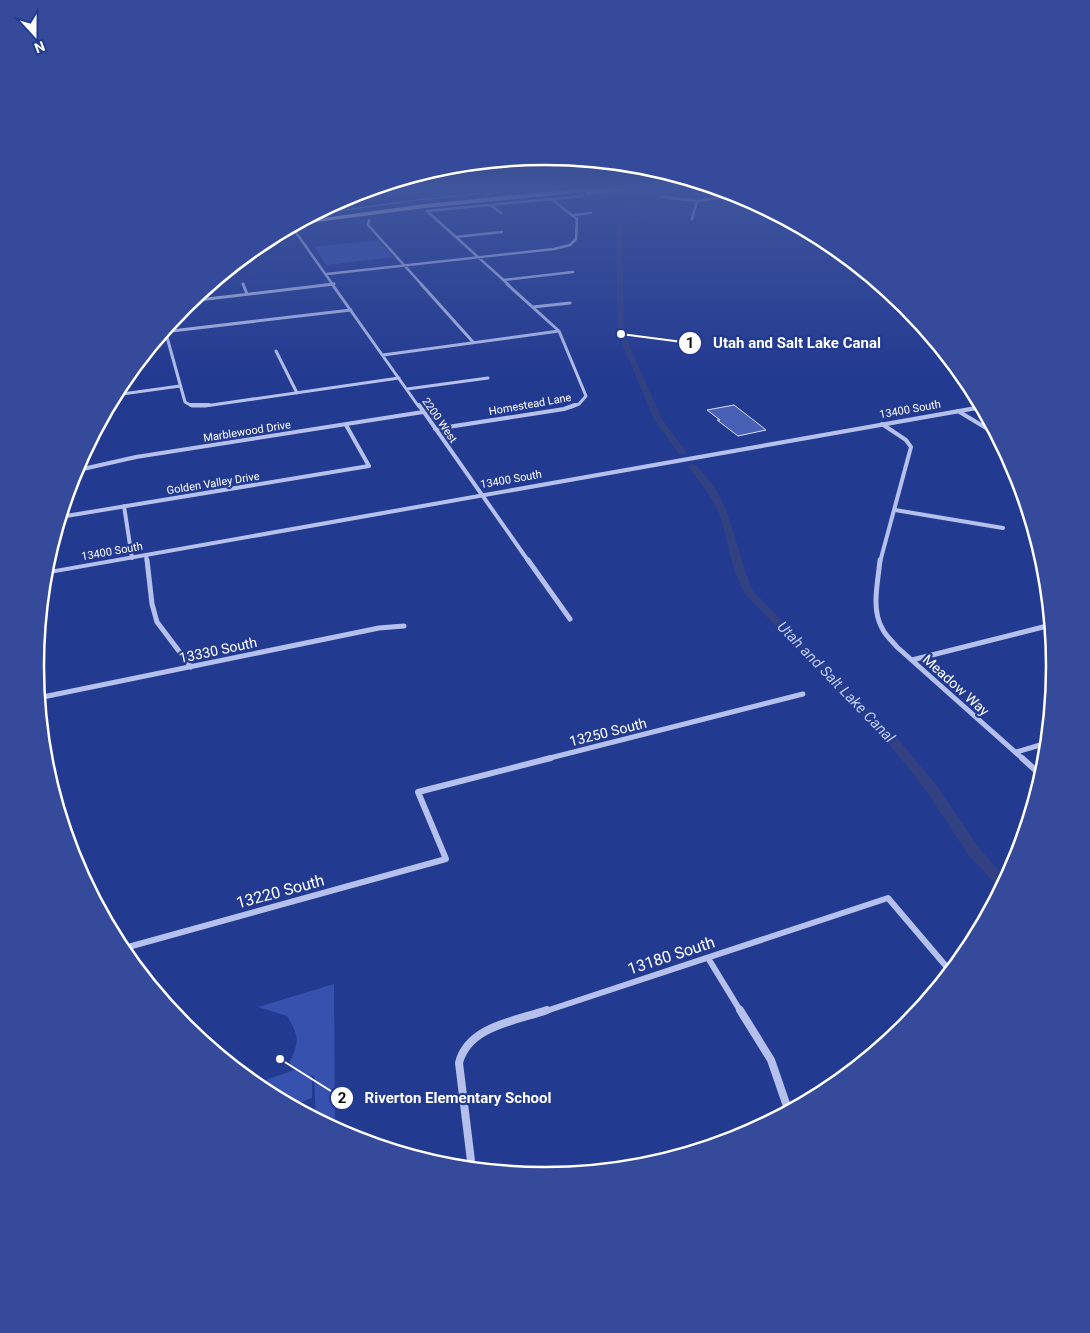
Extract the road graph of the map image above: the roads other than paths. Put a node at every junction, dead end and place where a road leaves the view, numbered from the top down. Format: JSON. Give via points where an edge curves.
{"nodes":[{"id":1,"x":312,"y":251,"type":"edge"},
{"id":2,"x":391,"y":251,"type":"edge"},
{"id":3,"x":471,"y":251,"type":"edge"},
{"id":4,"x":522,"y":251,"type":"edge"},
{"id":5,"x":477,"y":257,"type":"junction"},
{"id":6,"x":404,"y":266,"type":"junction"},
{"id":7,"x":574,"y":272,"type":"dead end"},
{"id":8,"x":327,"y":274,"type":"junction"},
{"id":9,"x":503,"y":280,"type":"junction"},
{"id":10,"x":243,"y":284,"type":"dead end"},
{"id":11,"x":334,"y":284,"type":"junction"},
{"id":12,"x":247,"y":294,"type":"junction"},
{"id":13,"x":205,"y":299,"type":"edge"},
{"id":14,"x":570,"y":303,"type":"dead end"},
{"id":15,"x":533,"y":307,"type":"junction"},
{"id":16,"x":351,"y":310,"type":"junction"},
{"id":17,"x":174,"y":330,"type":"edge"},
{"id":18,"x":559,"y":331,"type":"junction"},
{"id":19,"x":166,"y":338,"type":"edge"},
{"id":20,"x":474,"y":342,"type":"junction"},
{"id":21,"x":276,"y":351,"type":"dead end"},
{"id":22,"x":383,"y":354,"type":"junction"},
{"id":23,"x":399,"y":378,"type":"junction"},
{"id":24,"x":488,"y":378,"type":"dead end"},
{"id":25,"x":180,"y":386,"type":"junction"},
{"id":26,"x":407,"y":389,"type":"junction"},
{"id":27,"x":297,"y":393,"type":"junction"},
{"id":28,"x":125,"y":394,"type":"edge"},
{"id":29,"x":974,"y":408,"type":"edge"},
{"id":30,"x":958,"y":411,"type":"junction"},
{"id":31,"x":423,"y":412,"type":"junction"},
{"id":32,"x":346,"y":424,"type":"junction"},
{"id":33,"x":882,"y":424,"type":"junction"},
{"id":34,"x":985,"y":428,"type":"edge"},
{"id":35,"x":435,"y":430,"type":"junction"},
{"id":36,"x":85,"y":469,"type":"edge"},
{"id":37,"x":481,"y":495,"type":"junction"},
{"id":38,"x":124,"y":506,"type":"junction"},
{"id":39,"x":895,"y":510,"type":"junction"},
{"id":40,"x":67,"y":516,"type":"edge"},
{"id":41,"x":1003,"y":528,"type":"dead end"},
{"id":42,"x":146,"y":555,"type":"junction"},
{"id":43,"x":132,"y":558,"type":"junction"},
{"id":44,"x":53,"y":572,"type":"edge"},
{"id":45,"x":570,"y":619,"type":"dead end"},
{"id":46,"x":404,"y":626,"type":"dead end"},
{"id":47,"x":1044,"y":627,"type":"edge"},
{"id":48,"x":912,"y":660,"type":"junction"},
{"id":49,"x":191,"y":667,"type":"junction"},
{"id":50,"x":803,"y":694,"type":"dead end"},
{"id":51,"x":45,"y":697,"type":"edge"},
{"id":52,"x":1040,"y":745,"type":"edge"},
{"id":53,"x":1016,"y":752,"type":"junction"},
{"id":54,"x":1036,"y":770,"type":"edge"},
{"id":55,"x":446,"y":859,"type":"joint"},
{"id":56,"x":129,"y":947,"type":"edge"},
{"id":57,"x":708,"y":958,"type":"junction"},
{"id":58,"x":947,"y":967,"type":"edge"},
{"id":59,"x":787,"y":1106,"type":"edge"},
{"id":60,"x":471,"y":1162,"type":"edge"}],
"edges":[{"from":1,"to":8,"type":"street","name":"2200 West"},
{"from":2,"to":6,"type":"street"},
{"from":3,"to":5,"type":"street","name":"Homestead Lane"},
{"from":4,"to":5,"type":"street"},
{"from":5,"to":6,"type":"street"},
{"from":5,"to":9,"type":"street","name":"Homestead Lane"},
{"from":6,"to":8,"type":"street"},
{"from":6,"to":20,"type":"street"},
{"from":7,"to":9,"type":"street"},
{"from":8,"to":11,"type":"street","name":"2200 West"},
{"from":9,"to":15,"type":"street","name":"Homestead Lane"},
{"from":10,"to":12,"type":"street"},
{"from":11,"to":12,"type":"street"},
{"from":11,"to":16,"type":"street","name":"2200 West"},
{"from":12,"to":13,"type":"street"},
{"from":14,"to":15,"type":"street"},
{"from":15,"to":18,"type":"street","name":"Homestead Lane"},
{"from":16,"to":17,"type":"street"},
{"from":16,"to":22,"type":"street","name":"2200 West"},
{"from":18,"to":20,"type":"street"},
{"from":18,"to":35,"type":"street","name":"Homestead Lane","via":[[586,396],[579,404]]},
{"from":19,"to":25,"type":"street"},
{"from":20,"to":22,"type":"street"},
{"from":21,"to":27,"type":"street"},
{"from":22,"to":23,"type":"street","name":"2200 West"},
{"from":23,"to":26,"type":"street","name":"2200 West"},
{"from":23,"to":27,"type":"street"},
{"from":24,"to":26,"type":"street"},
{"from":25,"to":27,"type":"street","via":[[185,402],[192,406]]},
{"from":25,"to":28,"type":"street"},
{"from":26,"to":31,"type":"street","name":"2200 West"},
{"from":29,"to":30,"type":"street","name":"13400 South"},
{"from":30,"to":33,"type":"street","name":"13400 South"},
{"from":30,"to":34,"type":"street"},
{"from":31,"to":32,"type":"street","name":"Marblewood Drive"},
{"from":31,"to":35,"type":"street","name":"2200 West"},
{"from":32,"to":36,"type":"street","name":"Marblewood Drive","via":[[136,457]]},
{"from":32,"to":38,"type":"street","name":"Golden Valley Drive","via":[[368,466]]},
{"from":33,"to":37,"type":"street","name":"13400 South"},
{"from":33,"to":39,"type":"street","name":"Meadow Way","via":[[909,442],[911,447]]},
{"from":35,"to":37,"type":"street","name":"2200 West"},
{"from":37,"to":42,"type":"street","name":"13400 South"},
{"from":37,"to":45,"type":"street","name":"2200 West"},
{"from":38,"to":40,"type":"street","name":"Golden Valley Drive"},
{"from":38,"to":43,"type":"street"},
{"from":39,"to":41,"type":"street"},
{"from":39,"to":48,"type":"street","name":"Meadow Way","via":[[881,555],[876,614],[883,631]]},
{"from":42,"to":43,"type":"street","name":"13400 South"},
{"from":42,"to":49,"type":"street","via":[[154,612],[161,630]]},
{"from":43,"to":44,"type":"street","name":"13400 South"},
{"from":46,"to":49,"type":"street","name":"13330 South","via":[[379,628]]},
{"from":47,"to":48,"type":"street"},
{"from":48,"to":53,"type":"street","name":"Meadow Way"},
{"from":49,"to":51,"type":"street","name":"13330 South"},
{"from":50,"to":55,"type":"street","name":"13250 South","via":[[418,792]]},
{"from":52,"to":53,"type":"street"},
{"from":53,"to":54,"type":"street","name":"Meadow Way"},
{"from":55,"to":56,"type":"street","name":"13220 South"},
{"from":57,"to":58,"type":"street","name":"13180 South","via":[[888,898]]},
{"from":57,"to":59,"type":"street","via":[[771,1060]]},
{"from":57,"to":60,"type":"street","name":"13180 South","via":[[482,1032],[465,1045],[459,1063]]}]}
